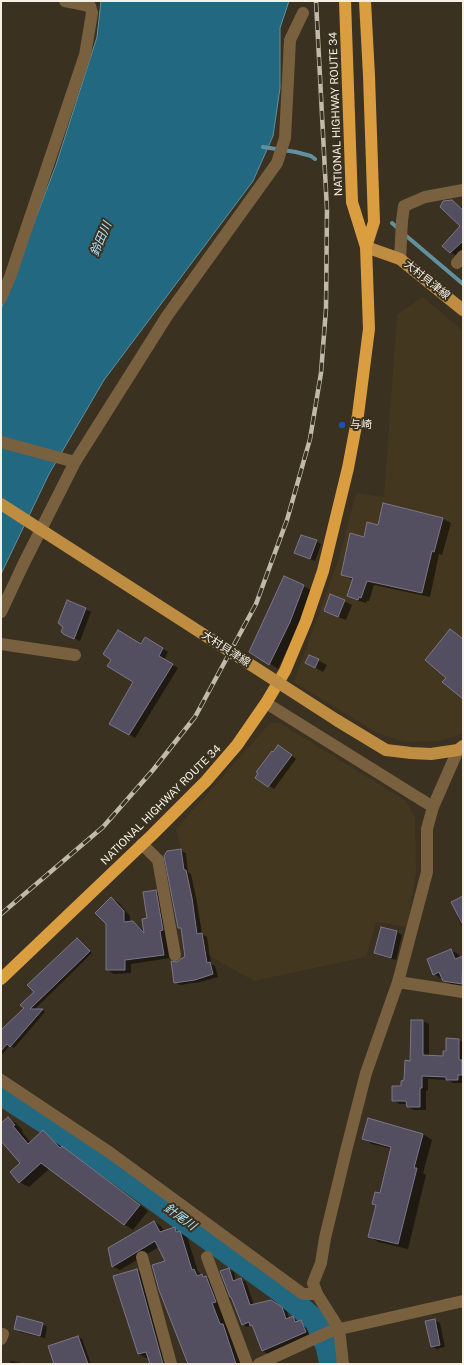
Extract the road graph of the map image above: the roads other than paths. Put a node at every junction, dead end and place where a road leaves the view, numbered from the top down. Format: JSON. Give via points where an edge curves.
{"nodes":[{"id":1,"x":65,"y":1,"type":"edge"},
{"id":2,"x":345,"y":1,"type":"edge"},
{"id":3,"x":366,"y":1,"type":"edge"},
{"id":4,"x":303,"y":13,"type":"dead end"},
{"id":5,"x":463,"y":190,"type":"edge"},
{"id":6,"x":366,"y":247,"type":"junction"},
{"id":7,"x":400,"y":259,"type":"junction"},
{"id":8,"x":5,"y":276,"type":"edge"},
{"id":9,"x":1,"y":298,"type":"edge"},
{"id":10,"x":463,"y":310,"type":"edge"},
{"id":11,"x":1,"y":442,"type":"edge"},
{"id":12,"x":75,"y":462,"type":"junction"},
{"id":13,"x":1,"y":504,"type":"edge"},
{"id":14,"x":1,"y":612,"type":"edge"},
{"id":15,"x":1,"y":644,"type":"edge"},
{"id":16,"x":75,"y":655,"type":"dead end"},
{"id":17,"x":266,"y":704,"type":"junction"},
{"id":18,"x":460,"y":748,"type":"edge"},
{"id":19,"x":433,"y":807,"type":"junction"},
{"id":20,"x":142,"y":844,"type":"junction"},
{"id":21,"x":175,"y":955,"type":"dead end"},
{"id":22,"x":1,"y":979,"type":"edge"},
{"id":23,"x":398,"y":982,"type":"junction"},
{"id":24,"x":463,"y":992,"type":"edge"},
{"id":25,"x":1,"y":1080,"type":"edge"},
{"id":26,"x":142,"y":1256,"type":"dead end"},
{"id":27,"x":207,"y":1257,"type":"dead end"},
{"id":28,"x":317,"y":1294,"type":"junction"},
{"id":29,"x":463,"y":1301,"type":"edge"},
{"id":30,"x":335,"y":1330,"type":"junction"},
{"id":31,"x":171,"y":1364,"type":"edge"},
{"id":32,"x":247,"y":1364,"type":"edge"},
{"id":33,"x":259,"y":1364,"type":"edge"},
{"id":34,"x":344,"y":1364,"type":"edge"}],
"edges":[{"from":1,"to":8,"type":"street","via":[[90,6],[92,13],[85,56]]},
{"from":2,"to":6,"type":"highway","name":"NATIONAL HIGHWAY ROUTE 34","via":[[352,202]]},
{"from":3,"to":6,"type":"highway","name":"NATIONAL HIGHWAY ROUTE 34","via":[[374,222]]},
{"from":4,"to":12,"type":"street","via":[[290,40],[285,138],[277,163],[167,316]]},
{"from":5,"to":7,"type":"street","via":[[425,197],[404,206]]},
{"from":6,"to":7,"type":"main road","name":"大村貝津線"},
{"from":6,"to":17,"type":"highway","name":"NATIONAL HIGHWAY ROUTE 34","via":[[369,329],[348,468],[321,578],[285,671]]},
{"from":7,"to":10,"type":"main road","name":"大村貝津線"},
{"from":8,"to":9,"type":"street"},
{"from":11,"to":12,"type":"street"},
{"from":12,"to":14,"type":"street"},
{"from":13,"to":18,"type":"main road","name":"大村貝津線","bridge":true,"via":[[386,750],[431,754]]},
{"from":15,"to":16,"type":"street"},
{"from":17,"to":19,"type":"street"},
{"from":17,"to":20,"type":"highway","name":"NATIONAL HIGHWAY ROUTE 34","via":[[232,751],[206,781]]},
{"from":18,"to":19,"type":"street"},
{"from":19,"to":23,"type":"street","via":[[427,829],[427,872]]},
{"from":20,"to":21,"type":"street","via":[[158,860],[172,903]]},
{"from":20,"to":22,"type":"highway","name":"NATIONAL HIGHWAY ROUTE 34"},
{"from":23,"to":24,"type":"street"},
{"from":23,"to":28,"type":"street","via":[[364,1080],[321,1263],[313,1283]]},
{"from":25,"to":28,"type":"street","via":[[109,1152],[303,1294]]},
{"from":26,"to":31,"type":"street"},
{"from":27,"to":32,"type":"street"},
{"from":28,"to":30,"type":"street"},
{"from":29,"to":30,"type":"street"},
{"from":30,"to":33,"type":"street"},
{"from":30,"to":34,"type":"street"}]}
